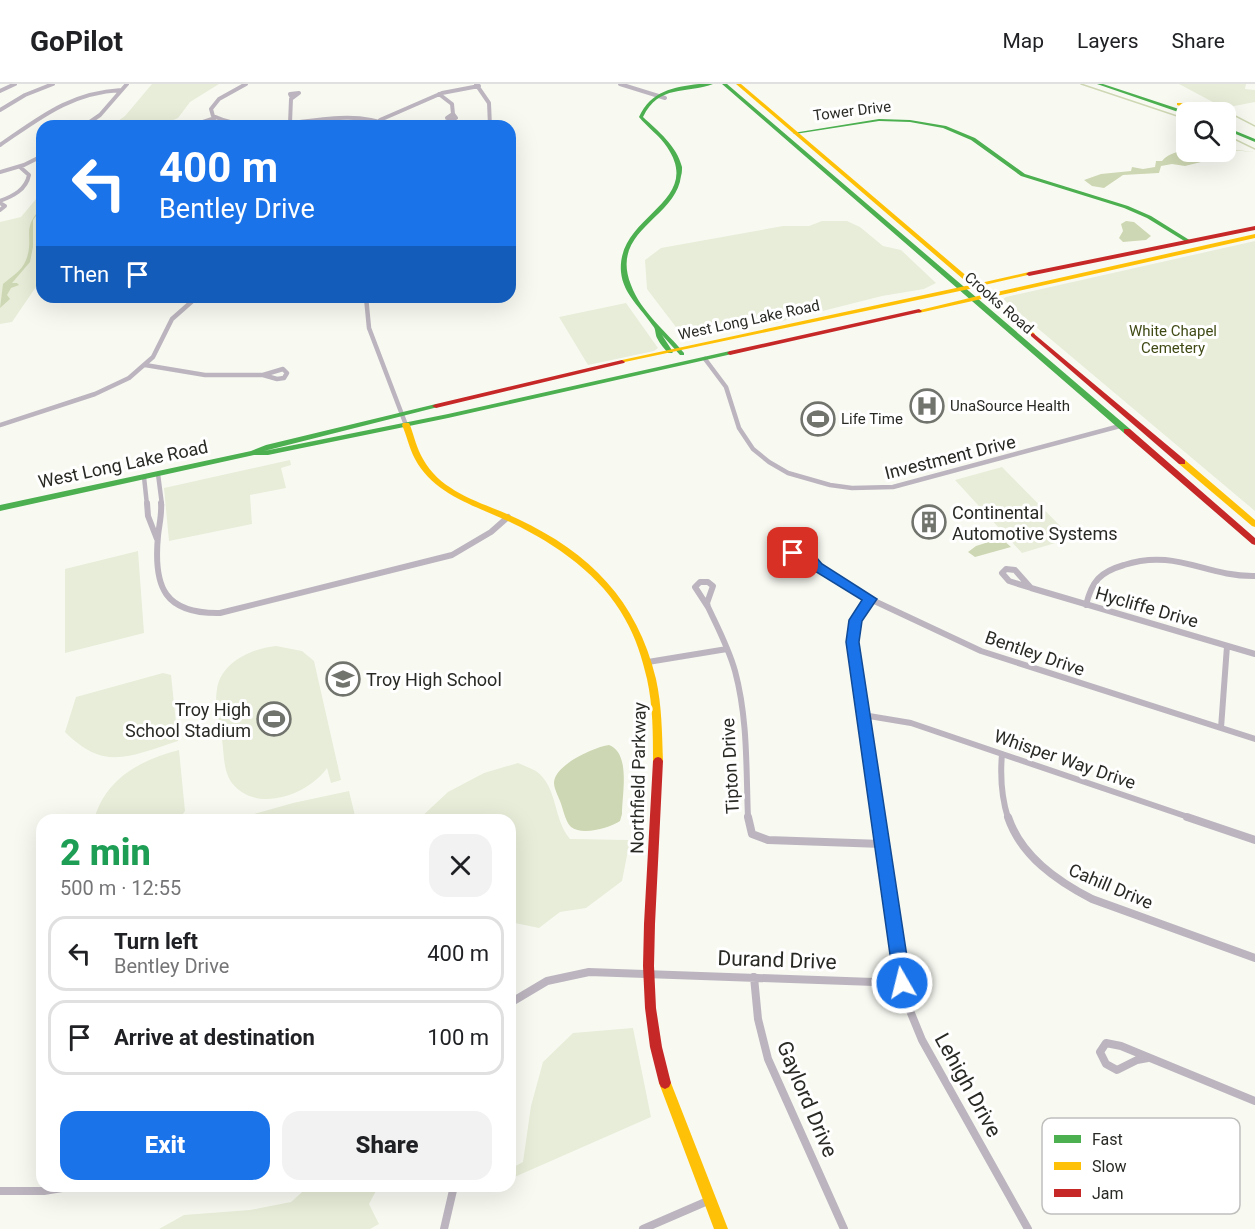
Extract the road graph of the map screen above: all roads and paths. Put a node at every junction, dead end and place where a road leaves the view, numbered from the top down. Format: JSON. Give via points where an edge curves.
{"nodes":[{"id":1,"x":15,"y":84,"type":"edge"},
{"id":2,"x":53,"y":84,"type":"edge"},
{"id":3,"x":127,"y":84,"type":"edge"},
{"id":4,"x":246,"y":84,"type":"edge"},
{"id":5,"x":620,"y":84,"type":"edge"},
{"id":6,"x":711,"y":84,"type":"edge"},
{"id":7,"x":730,"y":84,"type":"edge"},
{"id":8,"x":1099,"y":84,"type":"edge"},
{"id":9,"x":1118,"y":84,"type":"edge"},
{"id":10,"x":1125,"y":84,"type":"edge"},
{"id":11,"x":478,"y":85,"type":"edge"},
{"id":12,"x":0,"y":90,"type":"edge"},
{"id":13,"x":121,"y":90,"type":"junction"},
{"id":14,"x":439,"y":94,"type":"junction"},
{"id":15,"x":662,"y":97,"type":"junction"},
{"id":16,"x":1161,"y":97,"type":"junction"},
{"id":17,"x":292,"y":98,"type":"dead end"},
{"id":18,"x":742,"y":99,"type":"junction"},
{"id":19,"x":755,"y":99,"type":"junction"},
{"id":20,"x":1176,"y":102,"type":"edge"},
{"id":21,"x":0,"y":110,"type":"edge"},
{"id":22,"x":1176,"y":110,"type":"edge"},
{"id":23,"x":453,"y":114,"type":"dead end"},
{"id":24,"x":215,"y":118,"type":"junction"},
{"id":25,"x":38,"y":120,"type":"edge"},
{"id":26,"x":93,"y":120,"type":"edge"},
{"id":27,"x":209,"y":120,"type":"edge"},
{"id":28,"x":221,"y":120,"type":"edge"},
{"id":29,"x":290,"y":120,"type":"edge"},
{"id":30,"x":321,"y":120,"type":"edge"},
{"id":31,"x":380,"y":120,"type":"joint"},
{"id":32,"x":490,"y":120,"type":"edge"},
{"id":33,"x":36,"y":122,"type":"edge"},
{"id":34,"x":1236,"y":125,"type":"edge"},
{"id":35,"x":1236,"y":132,"type":"edge"},
{"id":36,"x":1255,"y":134,"type":"edge"},
{"id":37,"x":798,"y":135,"type":"junction"},
{"id":38,"x":785,"y":137,"type":"junction"},
{"id":39,"x":1255,"y":141,"type":"edge"},
{"id":40,"x":0,"y":146,"type":"edge"},
{"id":41,"x":36,"y":159,"type":"edge"},
{"id":42,"x":20,"y":167,"type":"junction"},
{"id":43,"x":0,"y":172,"type":"edge"},
{"id":44,"x":826,"y":172,"type":"junction"},
{"id":45,"x":841,"y":172,"type":"junction"},
{"id":46,"x":857,"y":186,"type":"junction"},
{"id":47,"x":843,"y":187,"type":"junction"},
{"id":48,"x":0,"y":202,"type":"edge"},
{"id":49,"x":0,"y":210,"type":"edge"},
{"id":50,"x":1255,"y":228,"type":"edge"},
{"id":51,"x":1255,"y":236,"type":"edge"},
{"id":52,"x":1183,"y":241,"type":"junction"},
{"id":53,"x":1207,"y":242,"type":"junction"},
{"id":54,"x":1191,"y":250,"type":"junction"},
{"id":55,"x":1107,"y":257,"type":"junction"},
{"id":56,"x":1081,"y":263,"type":"junction"},
{"id":57,"x":1114,"y":267,"type":"junction"},
{"id":58,"x":1089,"y":273,"type":"junction"},
{"id":59,"x":960,"y":274,"type":"junction"},
{"id":60,"x":944,"y":275,"type":"junction"},
{"id":61,"x":1002,"y":280,"type":"junction"},
{"id":62,"x":974,"y":286,"type":"junction"},
{"id":63,"x":960,"y":289,"type":"junction"},
{"id":64,"x":1008,"y":291,"type":"junction"},
{"id":65,"x":937,"y":294,"type":"junction"},
{"id":66,"x":986,"y":296,"type":"junction"},
{"id":67,"x":972,"y":299,"type":"junction"},
{"id":68,"x":190,"y":303,"type":"edge"},
{"id":69,"x":365,"y":303,"type":"edge"},
{"id":70,"x":945,"y":305,"type":"junction"},
{"id":71,"x":1003,"y":310,"type":"junction"},
{"id":72,"x":986,"y":312,"type":"junction"},
{"id":73,"x":842,"y":315,"type":"junction"},
{"id":74,"x":812,"y":321,"type":"junction"},
{"id":75,"x":849,"y":327,"type":"junction"},
{"id":76,"x":818,"y":334,"type":"junction"},
{"id":77,"x":702,"y":345,"type":"junction"},
{"id":78,"x":675,"y":351,"type":"junction"},
{"id":79,"x":705,"y":359,"type":"junction"},
{"id":80,"x":145,"y":365,"type":"junction"},
{"id":81,"x":677,"y":365,"type":"junction"},
{"id":82,"x":263,"y":375,"type":"dead end"},
{"id":83,"x":553,"y":378,"type":"junction"},
{"id":84,"x":1064,"y":378,"type":"junction"},
{"id":85,"x":1083,"y":378,"type":"junction"},
{"id":86,"x":521,"y":386,"type":"junction"},
{"id":87,"x":556,"y":392,"type":"junction"},
{"id":88,"x":517,"y":401,"type":"junction"},
{"id":89,"x":401,"y":414,"type":"junction"},
{"id":90,"x":0,"y":425,"type":"edge"},
{"id":91,"x":406,"y":425,"type":"junction"},
{"id":92,"x":1120,"y":426,"type":"junction"},
{"id":93,"x":1141,"y":427,"type":"junction"},
{"id":94,"x":318,"y":439,"type":"junction"},
{"id":95,"x":158,"y":474,"type":"junction"},
{"id":96,"x":144,"y":477,"type":"junction"},
{"id":97,"x":1203,"y":498,"type":"junction"},
{"id":98,"x":1225,"y":498,"type":"junction"},
{"id":99,"x":0,"y":508,"type":"edge"},
{"id":100,"x":508,"y":517,"type":"junction"},
{"id":101,"x":1253,"y":522,"type":"edge"},
{"id":102,"x":1233,"y":524,"type":"junction"},
{"id":103,"x":158,"y":540,"type":"junction"},
{"id":104,"x":1255,"y":543,"type":"edge"},
{"id":105,"x":817,"y":567,"type":"dead end"},
{"id":106,"x":1255,"y":576,"type":"edge"},
{"id":107,"x":1031,"y":588,"type":"junction"},
{"id":108,"x":870,"y":599,"type":"junction"},
{"id":109,"x":1086,"y":605,"type":"junction"},
{"id":110,"x":708,"y":608,"type":"dead end"},
{"id":111,"x":1227,"y":646,"type":"junction"},
{"id":112,"x":727,"y":649,"type":"junction"},
{"id":113,"x":1255,"y":654,"type":"edge"},
{"id":114,"x":648,"y":662,"type":"junction"},
{"id":115,"x":863,"y":715,"type":"junction"},
{"id":116,"x":1221,"y":728,"type":"junction"},
{"id":117,"x":1255,"y":739,"type":"edge"},
{"id":118,"x":1002,"y":754,"type":"junction"},
{"id":119,"x":1255,"y":840,"type":"edge"},
{"id":120,"x":882,"y":844,"type":"junction"},
{"id":121,"x":1255,"y":958,"type":"edge"},
{"id":122,"x":651,"y":974,"type":"junction"},
{"id":123,"x":754,"y":977,"type":"junction"},
{"id":124,"x":902,"y":983,"type":"junction"},
{"id":125,"x":516,"y":999,"type":"edge"},
{"id":126,"x":1148,"y":1058,"type":"junction"},
{"id":127,"x":1255,"y":1101,"type":"edge"},
{"id":128,"x":0,"y":1191,"type":"edge"},
{"id":129,"x":36,"y":1191,"type":"edge"},
{"id":130,"x":453,"y":1192,"type":"edge"},
{"id":131,"x":710,"y":1200,"type":"junction"},
{"id":132,"x":444,"y":1229,"type":"edge"},
{"id":133,"x":643,"y":1229,"type":"edge"},
{"id":134,"x":721,"y":1229,"type":"edge"},
{"id":135,"x":844,"y":1229,"type":"edge"},
{"id":136,"x":1028,"y":1229,"type":"edge"}],
"edges":[{"from":1,"to":12,"type":"street"},
{"from":2,"to":21,"type":"street"},
{"from":3,"to":13,"type":"street"},
{"from":4,"to":24,"type":"street","via":[[215,101],[210,110]]},
{"from":5,"to":15,"type":"street"},
{"from":6,"to":15,"type":"main road","via":[[679,89]]},
{"from":7,"to":15,"type":"main road"},
{"from":7,"to":18,"type":"main road","name":"Crooks Road"},
{"from":7,"to":19,"type":"main road","name":"Crooks Road"},
{"from":8,"to":22,"type":"main road"},
{"from":9,"to":16,"type":"main road"},
{"from":10,"to":16,"type":"main road"},
{"from":11,"to":14,"type":"street"},
{"from":11,"to":32,"type":"street","via":[[491,106]]},
{"from":13,"to":25,"type":"street","via":[[68,100]]},
{"from":13,"to":26,"type":"street"},
{"from":14,"to":23,"type":"street","via":[[451,102]]},
{"from":14,"to":31,"type":"street"},
{"from":15,"to":78,"type":"main road","via":[[646,110],[645,120],[675,153],[680,182],[675,194],[633,236],[623,260],[627,284],[658,328],[668,334]]},
{"from":16,"to":20,"type":"main road"},
{"from":17,"to":29,"type":"street"},
{"from":18,"to":19,"type":"main road"},
{"from":18,"to":38,"type":"main road","name":"Crooks Road"},
{"from":19,"to":37,"type":"main road","name":"Crooks Road"},
{"from":24,"to":27,"type":"street"},
{"from":24,"to":28,"type":"street"},
{"from":30,"to":31,"type":"street"},
{"from":33,"to":40,"type":"street"},
{"from":34,"to":36,"type":"main road"},
{"from":35,"to":39,"type":"main road"},
{"from":37,"to":38,"type":"main road","name":"Tower Drive"},
{"from":37,"to":45,"type":"main road","name":"Crooks Road"},
{"from":37,"to":52,"type":"main road","name":"Tower Drive","via":[[879,120],[921,122],[961,133],[1014,170],[1114,202]]},
{"from":38,"to":44,"type":"main road","name":"Crooks Road"},
{"from":41,"to":42,"type":"street"},
{"from":42,"to":43,"type":"street"},
{"from":42,"to":48,"type":"street","via":[[29,175],[27,183]]},
{"from":44,"to":45,"type":"main road"},
{"from":44,"to":47,"type":"main road","name":"Crooks Road"},
{"from":45,"to":46,"type":"main road","name":"Crooks Road"},
{"from":46,"to":47,"type":"main road"},
{"from":46,"to":59,"type":"main road","name":"Crooks Road"},
{"from":47,"to":60,"type":"main road","name":"Crooks Road"},
{"from":48,"to":49,"type":"street","via":[[5,206]]},
{"from":50,"to":53,"type":"main road","name":"West Long Lake Road"},
{"from":51,"to":53,"type":"main road","name":"West Long Lake Road"},
{"from":52,"to":53,"type":"main road","name":"West Long Lake Road"},
{"from":52,"to":54,"type":"main road","via":[[1193,246]]},
{"from":52,"to":55,"type":"main road","name":"West Long Lake Road"},
{"from":53,"to":54,"type":"main road","name":"West Long Lake Road"},
{"from":54,"to":57,"type":"main road","name":"West Long Lake Road"},
{"from":55,"to":56,"type":"main road","name":"West Long Lake Road"},
{"from":55,"to":57,"type":"main road","via":[[1107,263]]},
{"from":56,"to":58,"type":"main road","via":[[1089,267]]},
{"from":56,"to":61,"type":"main road","name":"West Long Lake Road"},
{"from":57,"to":58,"type":"main road","name":"West Long Lake Road"},
{"from":58,"to":64,"type":"main road","name":"West Long Lake Road"},
{"from":59,"to":60,"type":"main road"},
{"from":59,"to":62,"type":"main road","name":"Crooks Road"},
{"from":60,"to":63,"type":"main road","name":"Crooks Road"},
{"from":61,"to":62,"type":"main road","name":"West Long Lake Road"},
{"from":61,"to":64,"type":"main road","via":[[999,286]]},
{"from":62,"to":63,"type":"main road","name":"West Long Lake Road"},
{"from":62,"to":66,"type":"main road","name":"Crooks Road"},
{"from":63,"to":65,"type":"main road","name":"West Long Lake Road"},
{"from":63,"to":67,"type":"main road","name":"Crooks Road"},
{"from":64,"to":66,"type":"main road","name":"West Long Lake Road"},
{"from":65,"to":70,"type":"main road","via":[[946,299]]},
{"from":65,"to":73,"type":"main road","name":"West Long Lake Road"},
{"from":66,"to":67,"type":"main road","name":"West Long Lake Road"},
{"from":66,"to":71,"type":"main road","name":"Crooks Road"},
{"from":67,"to":70,"type":"main road","name":"West Long Lake Road"},
{"from":67,"to":72,"type":"main road","name":"Crooks Road"},
{"from":68,"to":80,"type":"street","via":[[172,319],[159,348]]},
{"from":69,"to":89,"type":"street","name":"Northfield Parkway","via":[[369,328]]},
{"from":70,"to":75,"type":"main road","name":"West Long Lake Road"},
{"from":71,"to":72,"type":"main road"},
{"from":71,"to":85,"type":"main road","name":"Crooks Road"},
{"from":72,"to":84,"type":"main road","name":"Crooks Road"},
{"from":73,"to":74,"type":"main road","name":"West Long Lake Road"},
{"from":73,"to":75,"type":"main road","via":[[840,321]]},
{"from":74,"to":76,"type":"main road","via":[[821,327]]},
{"from":74,"to":77,"type":"main road","name":"West Long Lake Road"},
{"from":75,"to":76,"type":"main road","name":"West Long Lake Road"},
{"from":76,"to":79,"type":"main road","name":"West Long Lake Road"},
{"from":77,"to":78,"type":"main road","name":"West Long Lake Road"},
{"from":77,"to":79,"type":"main road","via":[[697,352]]},
{"from":78,"to":81,"type":"main road","via":[[683,359]]},
{"from":78,"to":83,"type":"main road","name":"West Long Lake Road"},
{"from":79,"to":81,"type":"main road","name":"West Long Lake Road"},
{"from":79,"to":92,"type":"street","name":"Investment Drive","via":[[729,393],[738,426],[752,448],[783,470],[835,486],[893,487]]},
{"from":80,"to":82,"type":"street","via":[[205,375]]},
{"from":80,"to":90,"type":"street","via":[[103,391]]},
{"from":81,"to":87,"type":"main road","name":"West Long Lake Road"},
{"from":83,"to":86,"type":"main road","name":"West Long Lake Road"},
{"from":83,"to":87,"type":"main road","via":[[548,386]]},
{"from":84,"to":85,"type":"main road"},
{"from":84,"to":92,"type":"main road","name":"Crooks Road"},
{"from":85,"to":93,"type":"main road","name":"Crooks Road"},
{"from":86,"to":88,"type":"main road","via":[[524,395]]},
{"from":86,"to":89,"type":"main road","name":"West Long Lake Road"},
{"from":87,"to":88,"type":"main road","name":"West Long Lake Road"},
{"from":88,"to":91,"type":"main road","name":"West Long Lake Road"},
{"from":89,"to":91,"type":"street","name":"Northfield Parkway"},
{"from":89,"to":94,"type":"main road","name":"West Long Lake Road"},
{"from":91,"to":94,"type":"main road","name":"West Long Lake Road"},
{"from":91,"to":100,"type":"main road","name":"Northfield Parkway","via":[[420,462],[433,478]]},
{"from":92,"to":93,"type":"main road"},
{"from":92,"to":97,"type":"main road","name":"Crooks Road"},
{"from":93,"to":98,"type":"main road","name":"Crooks Road"},
{"from":94,"to":95,"type":"main road","name":"West Long Lake Road"},
{"from":95,"to":96,"type":"main road","name":"West Long Lake Road"},
{"from":95,"to":103,"type":"street","via":[[162,512]]},
{"from":96,"to":99,"type":"main road","name":"West Long Lake Road"},
{"from":96,"to":103,"type":"street","via":[[148,516]]},
{"from":97,"to":98,"type":"main road","via":[[1216,502]]},
{"from":97,"to":102,"type":"main road","name":"Crooks Road"},
{"from":98,"to":101,"type":"main road","name":"Crooks Road"},
{"from":100,"to":103,"type":"street","via":[[452,555],[213,614],[183,610],[166,598],[161,587]]},
{"from":100,"to":114,"type":"main road","name":"Northfield Parkway","via":[[558,544],[597,575],[633,623]]},
{"from":101,"to":102,"type":"main road","via":[[1239,520]]},
{"from":102,"to":104,"type":"main road","name":"Crooks Road"},
{"from":105,"to":108,"type":"street","name":"Bentley Drive"},
{"from":106,"to":109,"type":"street","via":[[1235,576],[1175,561],[1146,559],[1097,576],[1090,585]]},
{"from":107,"to":107,"type":"street","name":"Hycliffe Drive","via":[[1009,581],[1002,573],[1015,570]]},
{"from":107,"to":109,"type":"street","name":"Hycliffe Drive"},
{"from":108,"to":115,"type":"street","name":"Lehigh Drive","via":[[857,616],[852,636]]},
{"from":108,"to":116,"type":"street","name":"Bentley Drive","via":[[981,651]]},
{"from":109,"to":111,"type":"street","name":"Hycliffe Drive"},
{"from":110,"to":112,"type":"street","name":"Tipton Drive"},
{"from":111,"to":113,"type":"street","name":"Hycliffe Drive"},
{"from":111,"to":116,"type":"street"},
{"from":112,"to":114,"type":"street"},
{"from":112,"to":120,"type":"street","name":"Tipton Drive","via":[[743,717],[752,834],[768,840]]},
{"from":114,"to":122,"type":"main road","name":"Northfield Parkway","via":[[654,682],[658,740]]},
{"from":115,"to":118,"type":"street","name":"Whisper Way Drive","via":[[901,720]]},
{"from":115,"to":120,"type":"street","name":"Lehigh Drive"},
{"from":116,"to":117,"type":"street","name":"Bentley Drive"},
{"from":118,"to":119,"type":"street","name":"Whisper Way Drive"},
{"from":118,"to":121,"type":"street","name":"Cahill Drive","via":[[1000,784],[1011,825],[1024,849],[1045,870],[1092,898]]},
{"from":120,"to":124,"type":"street","name":"Lehigh Drive"},
{"from":122,"to":123,"type":"street","name":"Durand Drive"},
{"from":122,"to":125,"type":"street","name":"Durand Drive","via":[[572,973],[540,983]]},
{"from":122,"to":131,"type":"main road","name":"Northfield Parkway","via":[[653,1030],[661,1070]]},
{"from":123,"to":124,"type":"street","name":"Durand Drive"},
{"from":123,"to":135,"type":"street","name":"Gaylord Drive","via":[[758,1019],[768,1059]]},
{"from":124,"to":136,"type":"street","name":"Lehigh Drive","via":[[915,1026]]},
{"from":126,"to":126,"type":"street","via":[[1110,1043],[1103,1045],[1100,1052],[1106,1064],[1117,1070]]},
{"from":126,"to":127,"type":"street"},
{"from":128,"to":129,"type":"street"},
{"from":130,"to":132,"type":"street"},
{"from":131,"to":133,"type":"street"},
{"from":131,"to":134,"type":"main road","name":"Northfield Parkway"}]}
